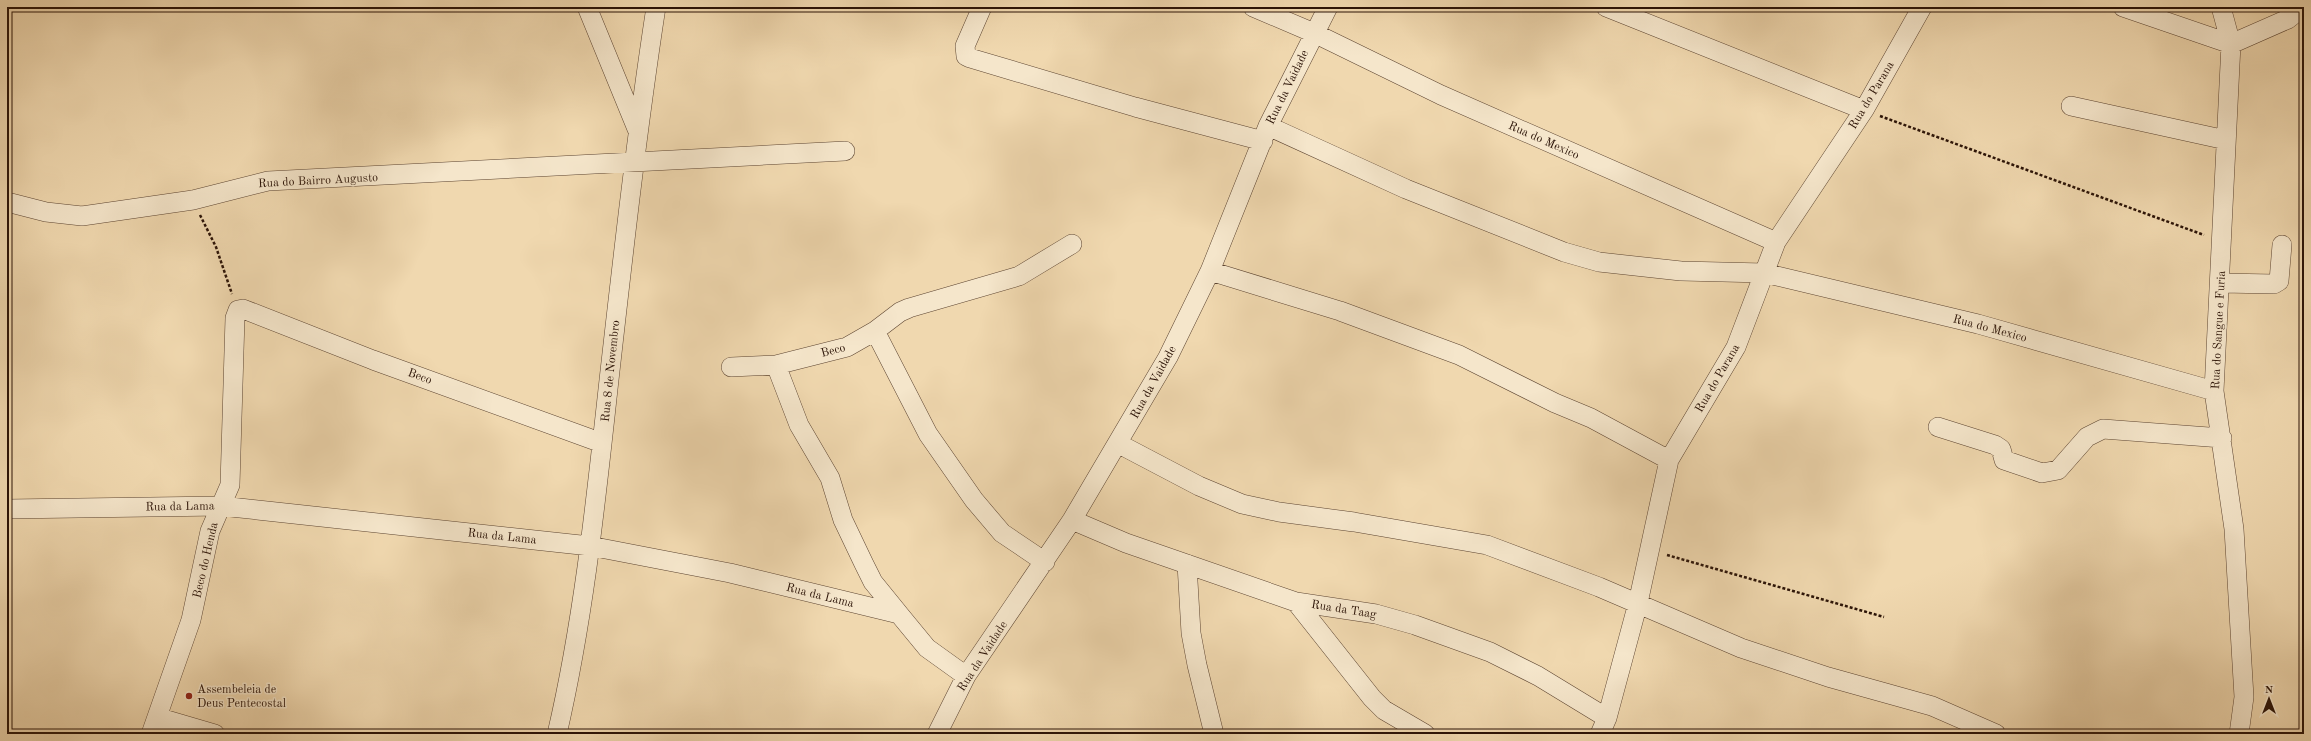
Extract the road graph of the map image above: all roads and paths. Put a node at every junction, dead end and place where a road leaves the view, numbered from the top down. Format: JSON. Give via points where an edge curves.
{"nodes":[{"id":1,"x":587,"y":7,"type":"edge"},
{"id":2,"x":656,"y":7,"type":"edge"},
{"id":3,"x":982,"y":7,"type":"edge"},
{"id":4,"x":1253,"y":7,"type":"edge"},
{"id":5,"x":1328,"y":7,"type":"edge"},
{"id":6,"x":1606,"y":7,"type":"edge"},
{"id":7,"x":1922,"y":7,"type":"edge"},
{"id":8,"x":2123,"y":7,"type":"edge"},
{"id":9,"x":2221,"y":7,"type":"edge"},
{"id":10,"x":2303,"y":7,"type":"edge"},
{"id":11,"x":1314,"y":33,"type":"junction"},
{"id":12,"x":2231,"y":44,"type":"junction"},
{"id":13,"x":2071,"y":106,"type":"dead end"},
{"id":14,"x":1864,"y":110,"type":"junction"},
{"id":15,"x":637,"y":130,"type":"junction"},
{"id":16,"x":1266,"y":134,"type":"junction"},
{"id":17,"x":2226,"y":140,"type":"junction"},
{"id":18,"x":845,"y":151,"type":"dead end"},
{"id":19,"x":633,"y":163,"type":"junction"},
{"id":20,"x":194,"y":200,"type":"junction"},
{"id":21,"x":7,"y":202,"type":"edge"},
{"id":22,"x":2221,"y":241,"type":"junction"},
{"id":23,"x":1776,"y":242,"type":"junction"},
{"id":24,"x":1072,"y":244,"type":"dead end"},
{"id":25,"x":2282,"y":245,"type":"dead end"},
{"id":26,"x":1210,"y":271,"type":"junction"},
{"id":27,"x":1764,"y":273,"type":"junction"},
{"id":28,"x":2221,"y":283,"type":"junction"},
{"id":29,"x":238,"y":310,"type":"junction"},
{"id":30,"x":875,"y":331,"type":"junction"},
{"id":31,"x":776,"y":366,"type":"junction"},
{"id":32,"x":731,"y":367,"type":"dead end"},
{"id":33,"x":2214,"y":391,"type":"junction"},
{"id":34,"x":1938,"y":427,"type":"dead end"},
{"id":35,"x":2222,"y":438,"type":"junction"},
{"id":36,"x":602,"y":443,"type":"junction"},
{"id":37,"x":1119,"y":444,"type":"junction"},
{"id":38,"x":1669,"y":460,"type":"junction"},
{"id":39,"x":221,"y":506,"type":"junction"},
{"id":40,"x":7,"y":509,"type":"edge"},
{"id":41,"x":1072,"y":520,"type":"junction"},
{"id":42,"x":590,"y":546,"type":"junction"},
{"id":43,"x":1649,"y":550,"type":"junction"},
{"id":44,"x":1045,"y":562,"type":"junction"},
{"id":45,"x":1186,"y":564,"type":"junction"},
{"id":46,"x":1296,"y":602,"type":"junction"},
{"id":47,"x":1638,"y":603,"type":"junction"},
{"id":48,"x":899,"y":614,"type":"junction"},
{"id":49,"x":1884,"y":617,"type":"dead end"},
{"id":50,"x":966,"y":676,"type":"junction"},
{"id":51,"x":154,"y":725,"type":"edge"},
{"id":52,"x":1604,"y":726,"type":"edge"},
{"id":53,"x":215,"y":734,"type":"edge"},
{"id":54,"x":557,"y":734,"type":"edge"},
{"id":55,"x":937,"y":734,"type":"edge"},
{"id":56,"x":1214,"y":734,"type":"edge"},
{"id":57,"x":1425,"y":734,"type":"edge"},
{"id":58,"x":1996,"y":734,"type":"edge"},
{"id":59,"x":2239,"y":734,"type":"edge"}],
"edges":[{"from":1,"to":15,"type":"street"},
{"from":2,"to":15,"type":"street","name":"Rua 8 de Novembro"},
{"from":3,"to":16,"type":"street","name":"Rua do Mexico","via":[[965,46],[966,56],[970,58],[1120,103]]},
{"from":4,"to":11,"type":"street","name":"Rua do Mexico"},
{"from":5,"to":11,"type":"street","name":"Rua da Vaidade"},
{"from":6,"to":14,"type":"street"},
{"from":7,"to":14,"type":"street","name":"Rua do Parana"},
{"from":8,"to":12,"type":"street"},
{"from":9,"to":12,"type":"street","name":"Rua do Sangue e Furia"},
{"from":10,"to":12,"type":"street","via":[[2288,19]]},
{"from":11,"to":16,"type":"street","name":"Rua da Vaidade"},
{"from":11,"to":23,"type":"street","name":"Rua do Mexico","via":[[1441,95]]},
{"from":12,"to":17,"type":"street","name":"Rua do Sangue e Furia"},
{"from":13,"to":17,"type":"street"},
{"from":14,"to":22,"type":"path"},
{"from":14,"to":23,"type":"street","name":"Rua do Parana"},
{"from":15,"to":19,"type":"street","name":"Rua 8 de Novembro"},
{"from":16,"to":26,"type":"street","name":"Rua da Vaidade"},
{"from":16,"to":27,"type":"street","name":"Rua do Mexico","via":[[1564,252],[1598,262],[1681,271]]},
{"from":17,"to":22,"type":"street","name":"Rua do Sangue e Furia"},
{"from":18,"to":19,"type":"street","name":"Rua do Bairro Augusto"},
{"from":19,"to":20,"type":"street","name":"Rua do Bairro Augusto","via":[[268,181]]},
{"from":19,"to":36,"type":"street","name":"Rua 8 de Novembro"},
{"from":20,"to":21,"type":"street","name":"Rua do Bairro Augusto","via":[[82,216],[46,212]]},
{"from":20,"to":29,"type":"path","via":[[216,247]]},
{"from":22,"to":28,"type":"street","name":"Rua do Sangue e Furia"},
{"from":23,"to":27,"type":"street","name":"Rua do Parana"},
{"from":24,"to":30,"type":"street","name":"Beco","via":[[1019,276],[909,308]]},
{"from":25,"to":28,"type":"street","via":[[2279,281],[2274,284]]},
{"from":26,"to":37,"type":"street","name":"Rua da Vaidade","via":[[1168,357]]},
{"from":26,"to":38,"type":"street","via":[[1340,311],[1459,355],[1591,418]]},
{"from":27,"to":33,"type":"street","name":"Rua do Mexico","via":[[1978,324]]},
{"from":27,"to":38,"type":"street","name":"Rua do Parana","via":[[1736,347]]},
{"from":28,"to":33,"type":"street","name":"Rua do Sangue e Furia"},
{"from":29,"to":36,"type":"street","name":"Beco","via":[[243,309],[373,360]]},
{"from":29,"to":39,"type":"street","name":"Beco do Henda","via":[[235,318],[231,476]]},
{"from":30,"to":31,"type":"street","name":"Beco","via":[[847,346]]},
{"from":30,"to":44,"type":"street","via":[[928,434],[974,500],[1002,533]]},
{"from":31,"to":32,"type":"street","name":"Beco"},
{"from":31,"to":48,"type":"street","via":[[798,425],[830,478],[843,520],[864,564],[874,582]]},
{"from":33,"to":35,"type":"street","name":"Rua do Sangue e Furia"},
{"from":34,"to":35,"type":"street","via":[[1995,445],[2000,449],[2004,460],[2042,473],[2058,470],[2087,436],[2103,428]]},
{"from":35,"to":59,"type":"street","name":"Rua do Sangue e Furia","via":[[2234,529],[2241,643],[2244,697]]},
{"from":36,"to":42,"type":"street","name":"Rua 8 de Novembro"},
{"from":37,"to":41,"type":"street","name":"Rua da Vaidade"},
{"from":37,"to":47,"type":"street","via":[[1211,492],[1242,504],[1487,546]]},
{"from":38,"to":43,"type":"street","name":"Rua do Parana"},
{"from":39,"to":40,"type":"street","name":"Rua da Lama"},
{"from":39,"to":42,"type":"street","name":"Rua da Lama"},
{"from":39,"to":51,"type":"street","name":"Beco do Henda","via":[[210,531],[191,620]]},
{"from":41,"to":44,"type":"street","name":"Rua da Vaidade"},
{"from":41,"to":45,"type":"street","name":"Rua da Taag","via":[[1126,544]]},
{"from":42,"to":48,"type":"street","name":"Rua da Lama","via":[[730,573]]},
{"from":42,"to":54,"type":"street","name":"Rua 8 de Novembro","via":[[571,674]]},
{"from":43,"to":47,"type":"street","name":"Rua do Parana"},
{"from":43,"to":49,"type":"path"},
{"from":44,"to":50,"type":"street","name":"Rua da Vaidade"},
{"from":45,"to":46,"type":"street","name":"Rua da Taag"},
{"from":45,"to":56,"type":"street","via":[[1196,665]]},
{"from":46,"to":52,"type":"street","name":"Rua da Taag","via":[[1376,614],[1416,625],[1490,652],[1538,676]]},
{"from":46,"to":57,"type":"street","via":[[1378,704]]},
{"from":47,"to":52,"type":"street","name":"Rua do Parana"},
{"from":47,"to":58,"type":"street","via":[[1741,648],[1828,677],[1917,702]]},
{"from":48,"to":50,"type":"street","via":[[926,648]]},
{"from":50,"to":55,"type":"street","name":"Rua da Vaidade"},
{"from":51,"to":53,"type":"street"}]}
